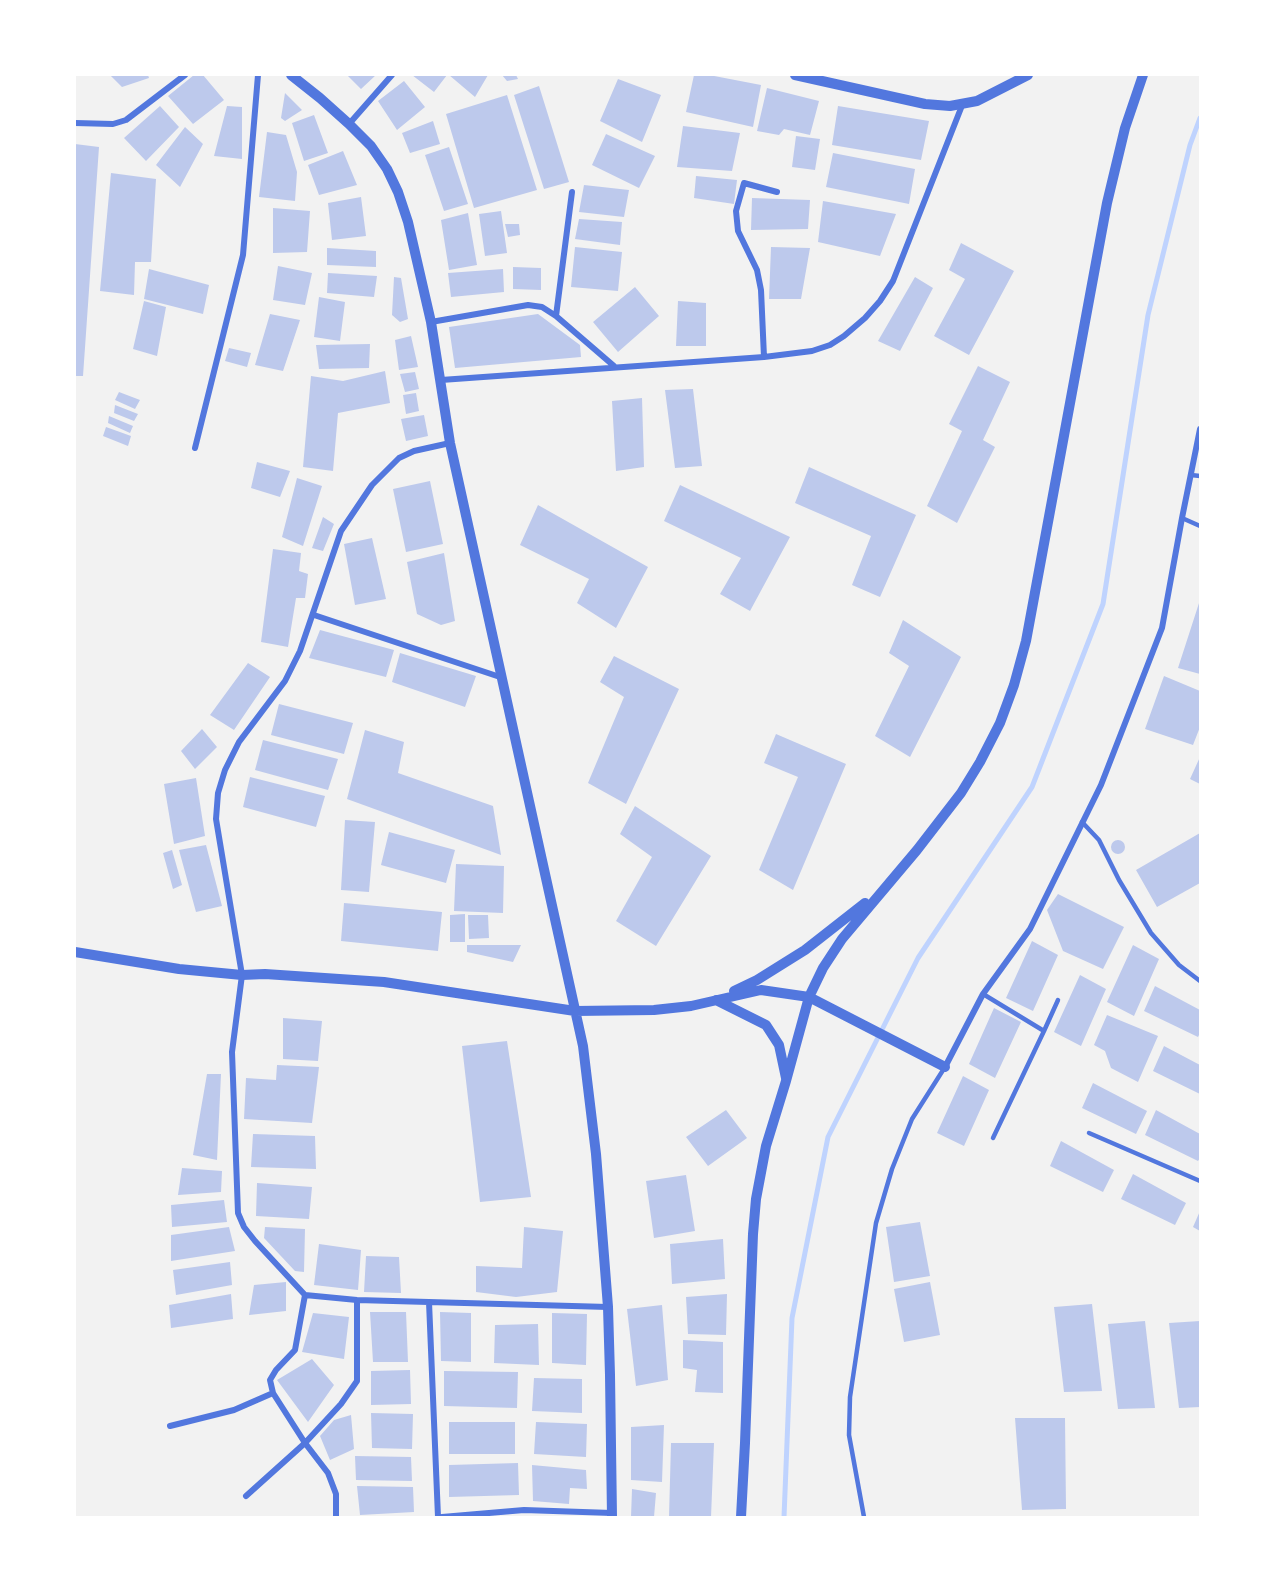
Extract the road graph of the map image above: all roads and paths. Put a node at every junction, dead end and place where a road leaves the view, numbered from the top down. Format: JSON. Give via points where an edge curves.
{"nodes":[{"id":1,"x":185,"y":75,"type":"edge"},
{"id":2,"x":258,"y":75,"type":"edge"},
{"id":3,"x":291,"y":75,"type":"edge"},
{"id":4,"x":392,"y":75,"type":"edge"},
{"id":5,"x":795,"y":75,"type":"edge"},
{"id":6,"x":1028,"y":75,"type":"edge"},
{"id":7,"x":1143,"y":75,"type":"edge"},
{"id":8,"x":963,"y":103,"type":"junction"},
{"id":9,"x":75,"y":123,"type":"edge"},
{"id":10,"x":349,"y":124,"type":"junction"},
{"id":11,"x":572,"y":192,"type":"dead end"},
{"id":12,"x":777,"y":192,"type":"dead end"},
{"id":13,"x":556,"y":316,"type":"junction"},
{"id":14,"x":431,"y":322,"type":"junction"},
{"id":15,"x":764,"y":357,"type":"junction"},
{"id":16,"x":615,"y":366,"type":"junction"},
{"id":17,"x":441,"y":380,"type":"junction"},
{"id":18,"x":1200,"y":429,"type":"edge"},
{"id":19,"x":450,"y":443,"type":"junction"},
{"id":20,"x":195,"y":448,"type":"dead end"},
{"id":21,"x":1191,"y":475,"type":"junction"},
{"id":22,"x":1200,"y":476,"type":"edge"},
{"id":23,"x":1182,"y":518,"type":"junction"},
{"id":24,"x":1200,"y":526,"type":"edge"},
{"id":25,"x":314,"y":615,"type":"junction"},
{"id":26,"x":503,"y":678,"type":"junction"},
{"id":27,"x":1082,"y":822,"type":"junction"},
{"id":28,"x":882,"y":890,"type":"junction"},
{"id":29,"x":75,"y":952,"type":"edge"},
{"id":30,"x":242,"y":975,"type":"junction"},
{"id":31,"x":1200,"y":981,"type":"edge"},
{"id":32,"x":983,"y":994,"type":"junction"},
{"id":33,"x":809,"y":997,"type":"junction"},
{"id":34,"x":716,"y":1000,"type":"junction"},
{"id":35,"x":1058,"y":1000,"type":"dead end"},
{"id":36,"x":574,"y":1011,"type":"junction"},
{"id":37,"x":1044,"y":1031,"type":"junction"},
{"id":38,"x":945,"y":1067,"type":"junction"},
{"id":39,"x":786,"y":1081,"type":"junction"},
{"id":40,"x":1089,"y":1133,"type":"dead end"},
{"id":41,"x":993,"y":1138,"type":"dead end"},
{"id":42,"x":1200,"y":1181,"type":"edge"},
{"id":43,"x":305,"y":1295,"type":"junction"},
{"id":44,"x":357,"y":1300,"type":"junction"},
{"id":45,"x":429,"y":1302,"type":"junction"},
{"id":46,"x":608,"y":1307,"type":"junction"},
{"id":47,"x":273,"y":1393,"type":"junction"},
{"id":48,"x":170,"y":1426,"type":"dead end"},
{"id":49,"x":305,"y":1443,"type":"junction"},
{"id":50,"x":246,"y":1496,"type":"dead end"},
{"id":51,"x":612,"y":1515,"type":"edge"},
{"id":52,"x":336,"y":1517,"type":"edge"},
{"id":53,"x":440,"y":1517,"type":"edge"},
{"id":54,"x":741,"y":1517,"type":"edge"},
{"id":55,"x":864,"y":1517,"type":"edge"}],
"edges":[{"from":1,"to":9,"type":"street","via":[[126,120],[112,124]]},
{"from":2,"to":20,"type":"street","via":[[243,255]]},
{"from":3,"to":10,"type":"street"},
{"from":4,"to":10,"type":"street"},
{"from":5,"to":8,"type":"street","via":[[925,104]]},
{"from":6,"to":8,"type":"street","via":[[977,101]]},
{"from":7,"to":28,"type":"street","via":[[1107,203],[1026,641],[1014,685],[1000,723],[961,794]]},
{"from":8,"to":15,"type":"street","via":[[893,280],[880,301],[830,345]]},
{"from":10,"to":14,"type":"street","via":[[371,146],[398,192]]},
{"from":11,"to":13,"type":"street"},
{"from":12,"to":15,"type":"street","via":[[744,183],[736,211],[738,231],[757,270]]},
{"from":13,"to":14,"type":"street","via":[[542,307],[528,305]]},
{"from":13,"to":16,"type":"street"},
{"from":14,"to":17,"type":"street"},
{"from":15,"to":16,"type":"street"},
{"from":16,"to":17,"type":"street"},
{"from":17,"to":19,"type":"street"},
{"from":18,"to":21,"type":"street"},
{"from":19,"to":25,"type":"street","via":[[399,458],[372,485],[341,531]]},
{"from":19,"to":26,"type":"street"},
{"from":21,"to":22,"type":"lane"},
{"from":21,"to":23,"type":"street"},
{"from":23,"to":24,"type":"lane"},
{"from":23,"to":27,"type":"street","via":[[1162,628],[1101,785]]},
{"from":25,"to":26,"type":"street"},
{"from":25,"to":30,"type":"street","via":[[285,681],[239,742],[218,793],[216,819]]},
{"from":26,"to":36,"type":"street"},
{"from":27,"to":31,"type":"lane","via":[[1099,840],[1151,933],[1179,965]]},
{"from":27,"to":32,"type":"street","via":[[1030,929]]},
{"from":28,"to":33,"type":"street","via":[[842,939]]},
{"from":28,"to":34,"type":"street","via":[[805,950]]},
{"from":29,"to":30,"type":"street"},
{"from":30,"to":36,"type":"street","via":[[384,982]]},
{"from":30,"to":43,"type":"street","via":[[232,1052],[238,1213],[255,1241]]},
{"from":32,"to":37,"type":"lane"},
{"from":32,"to":38,"type":"street"},
{"from":33,"to":34,"type":"street","via":[[760,990]]},
{"from":33,"to":38,"type":"street"},
{"from":33,"to":39,"type":"street"},
{"from":34,"to":36,"type":"street","via":[[654,1010]]},
{"from":34,"to":39,"type":"street","via":[[766,1025],[779,1045]]},
{"from":35,"to":37,"type":"lane"},
{"from":36,"to":46,"type":"street","via":[[583,1046],[596,1154]]},
{"from":37,"to":41,"type":"lane"},
{"from":38,"to":55,"type":"lane","via":[[912,1119],[876,1223],[850,1397],[849,1435]]},
{"from":39,"to":54,"type":"street","via":[[766,1146],[756,1199]]},
{"from":40,"to":42,"type":"lane"},
{"from":43,"to":44,"type":"street"},
{"from":43,"to":47,"type":"street","via":[[295,1350],[270,1380]]},
{"from":44,"to":45,"type":"street"},
{"from":44,"to":49,"type":"street","via":[[357,1381]]},
{"from":45,"to":46,"type":"street"},
{"from":45,"to":53,"type":"street"},
{"from":46,"to":51,"type":"street"},
{"from":47,"to":48,"type":"street","via":[[234,1410]]},
{"from":47,"to":49,"type":"street"},
{"from":49,"to":50,"type":"street"},
{"from":49,"to":52,"type":"street","via":[[328,1473],[336,1494]]},
{"from":51,"to":53,"type":"street","via":[[524,1510]]}]}
